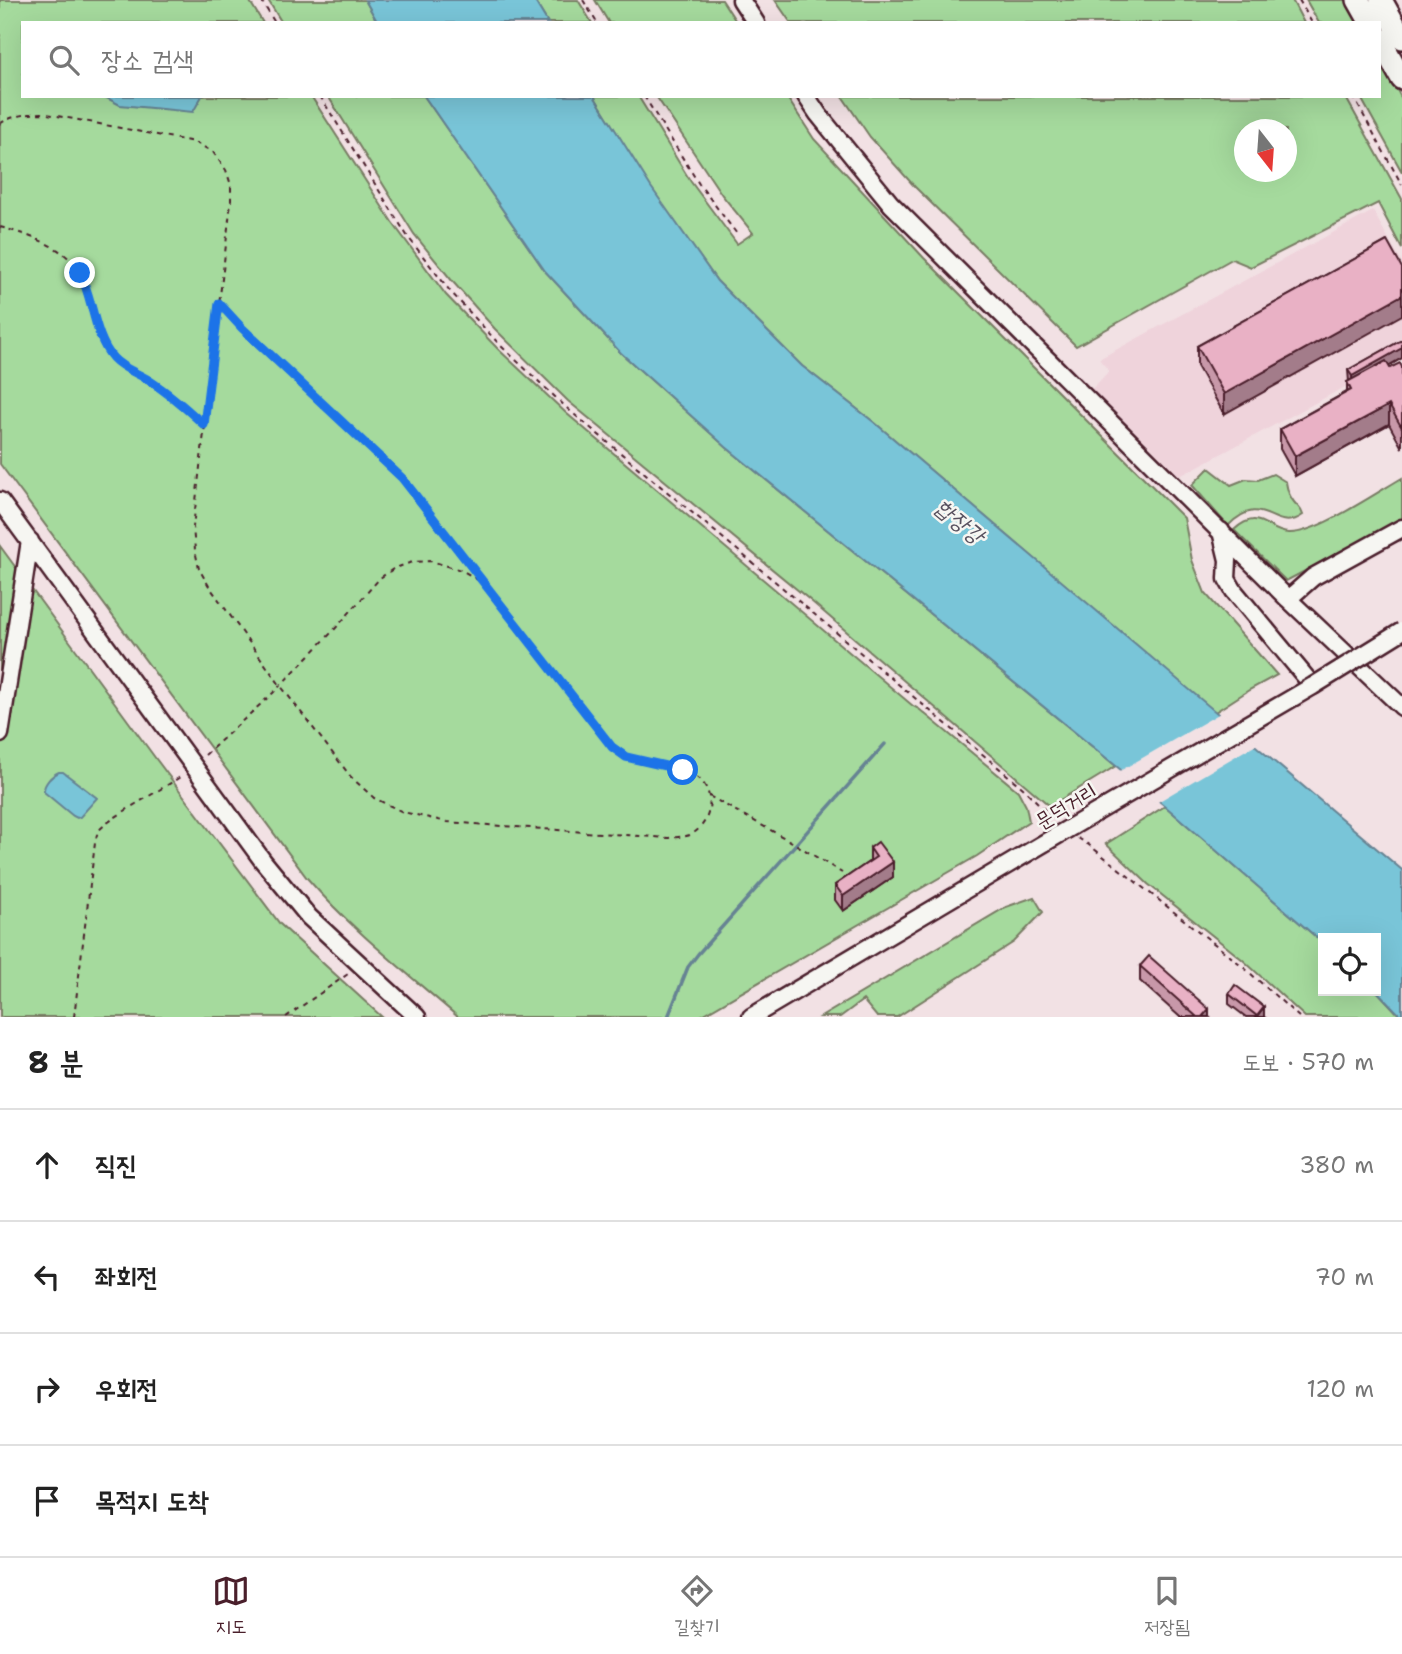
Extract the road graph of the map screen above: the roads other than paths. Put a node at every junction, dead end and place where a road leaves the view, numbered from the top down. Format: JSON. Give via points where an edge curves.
{"nodes":[{"id":1,"x":741,"y":0,"type":"edge"},
{"id":2,"x":1358,"y":0,"type":"edge"},
{"id":3,"x":1381,"y":0,"type":"edge"},
{"id":4,"x":755,"y":21,"type":"edge"},
{"id":5,"x":1370,"y":21,"type":"edge"},
{"id":6,"x":1402,"y":38,"type":"edge"},
{"id":7,"x":1381,"y":42,"type":"edge"},
{"id":8,"x":1402,"y":79,"type":"edge"},
{"id":9,"x":807,"y":98,"type":"edge"},
{"id":10,"x":0,"y":501,"type":"edge"},
{"id":11,"x":1402,"y":528,"type":"edge"},
{"id":12,"x":1221,"y":531,"type":"junction"},
{"id":13,"x":30,"y":541,"type":"junction"},
{"id":14,"x":1288,"y":599,"type":"junction"},
{"id":15,"x":1402,"y":631,"type":"edge"},
{"id":16,"x":1313,"y":686,"type":"junction"},
{"id":17,"x":1402,"y":707,"type":"edge"},
{"id":18,"x":0,"y":734,"type":"edge"},
{"id":19,"x":416,"y":1017,"type":"edge"},
{"id":20,"x":751,"y":1017,"type":"edge"}],
"edges":[{"from":1,"to":4,"type":"street"},
{"from":2,"to":5,"type":"highway"},
{"from":3,"to":6,"type":"highway"},
{"from":7,"to":8,"type":"highway"},
{"from":9,"to":12,"type":"street","via":[[891,204]]},
{"from":10,"to":13,"type":"street"},
{"from":11,"to":14,"type":"street","via":[[1313,577]]},
{"from":12,"to":14,"type":"street"},
{"from":12,"to":16,"type":"street","via":[[1227,579],[1234,591]]},
{"from":13,"to":18,"type":"street"},
{"from":13,"to":19,"type":"street","via":[[263,861],[309,917]]},
{"from":14,"to":17,"type":"street"},
{"from":15,"to":16,"type":"street","name":"문덕거리","bridge":true},
{"from":16,"to":20,"type":"street","name":"문덕거리","bridge":true}]}
